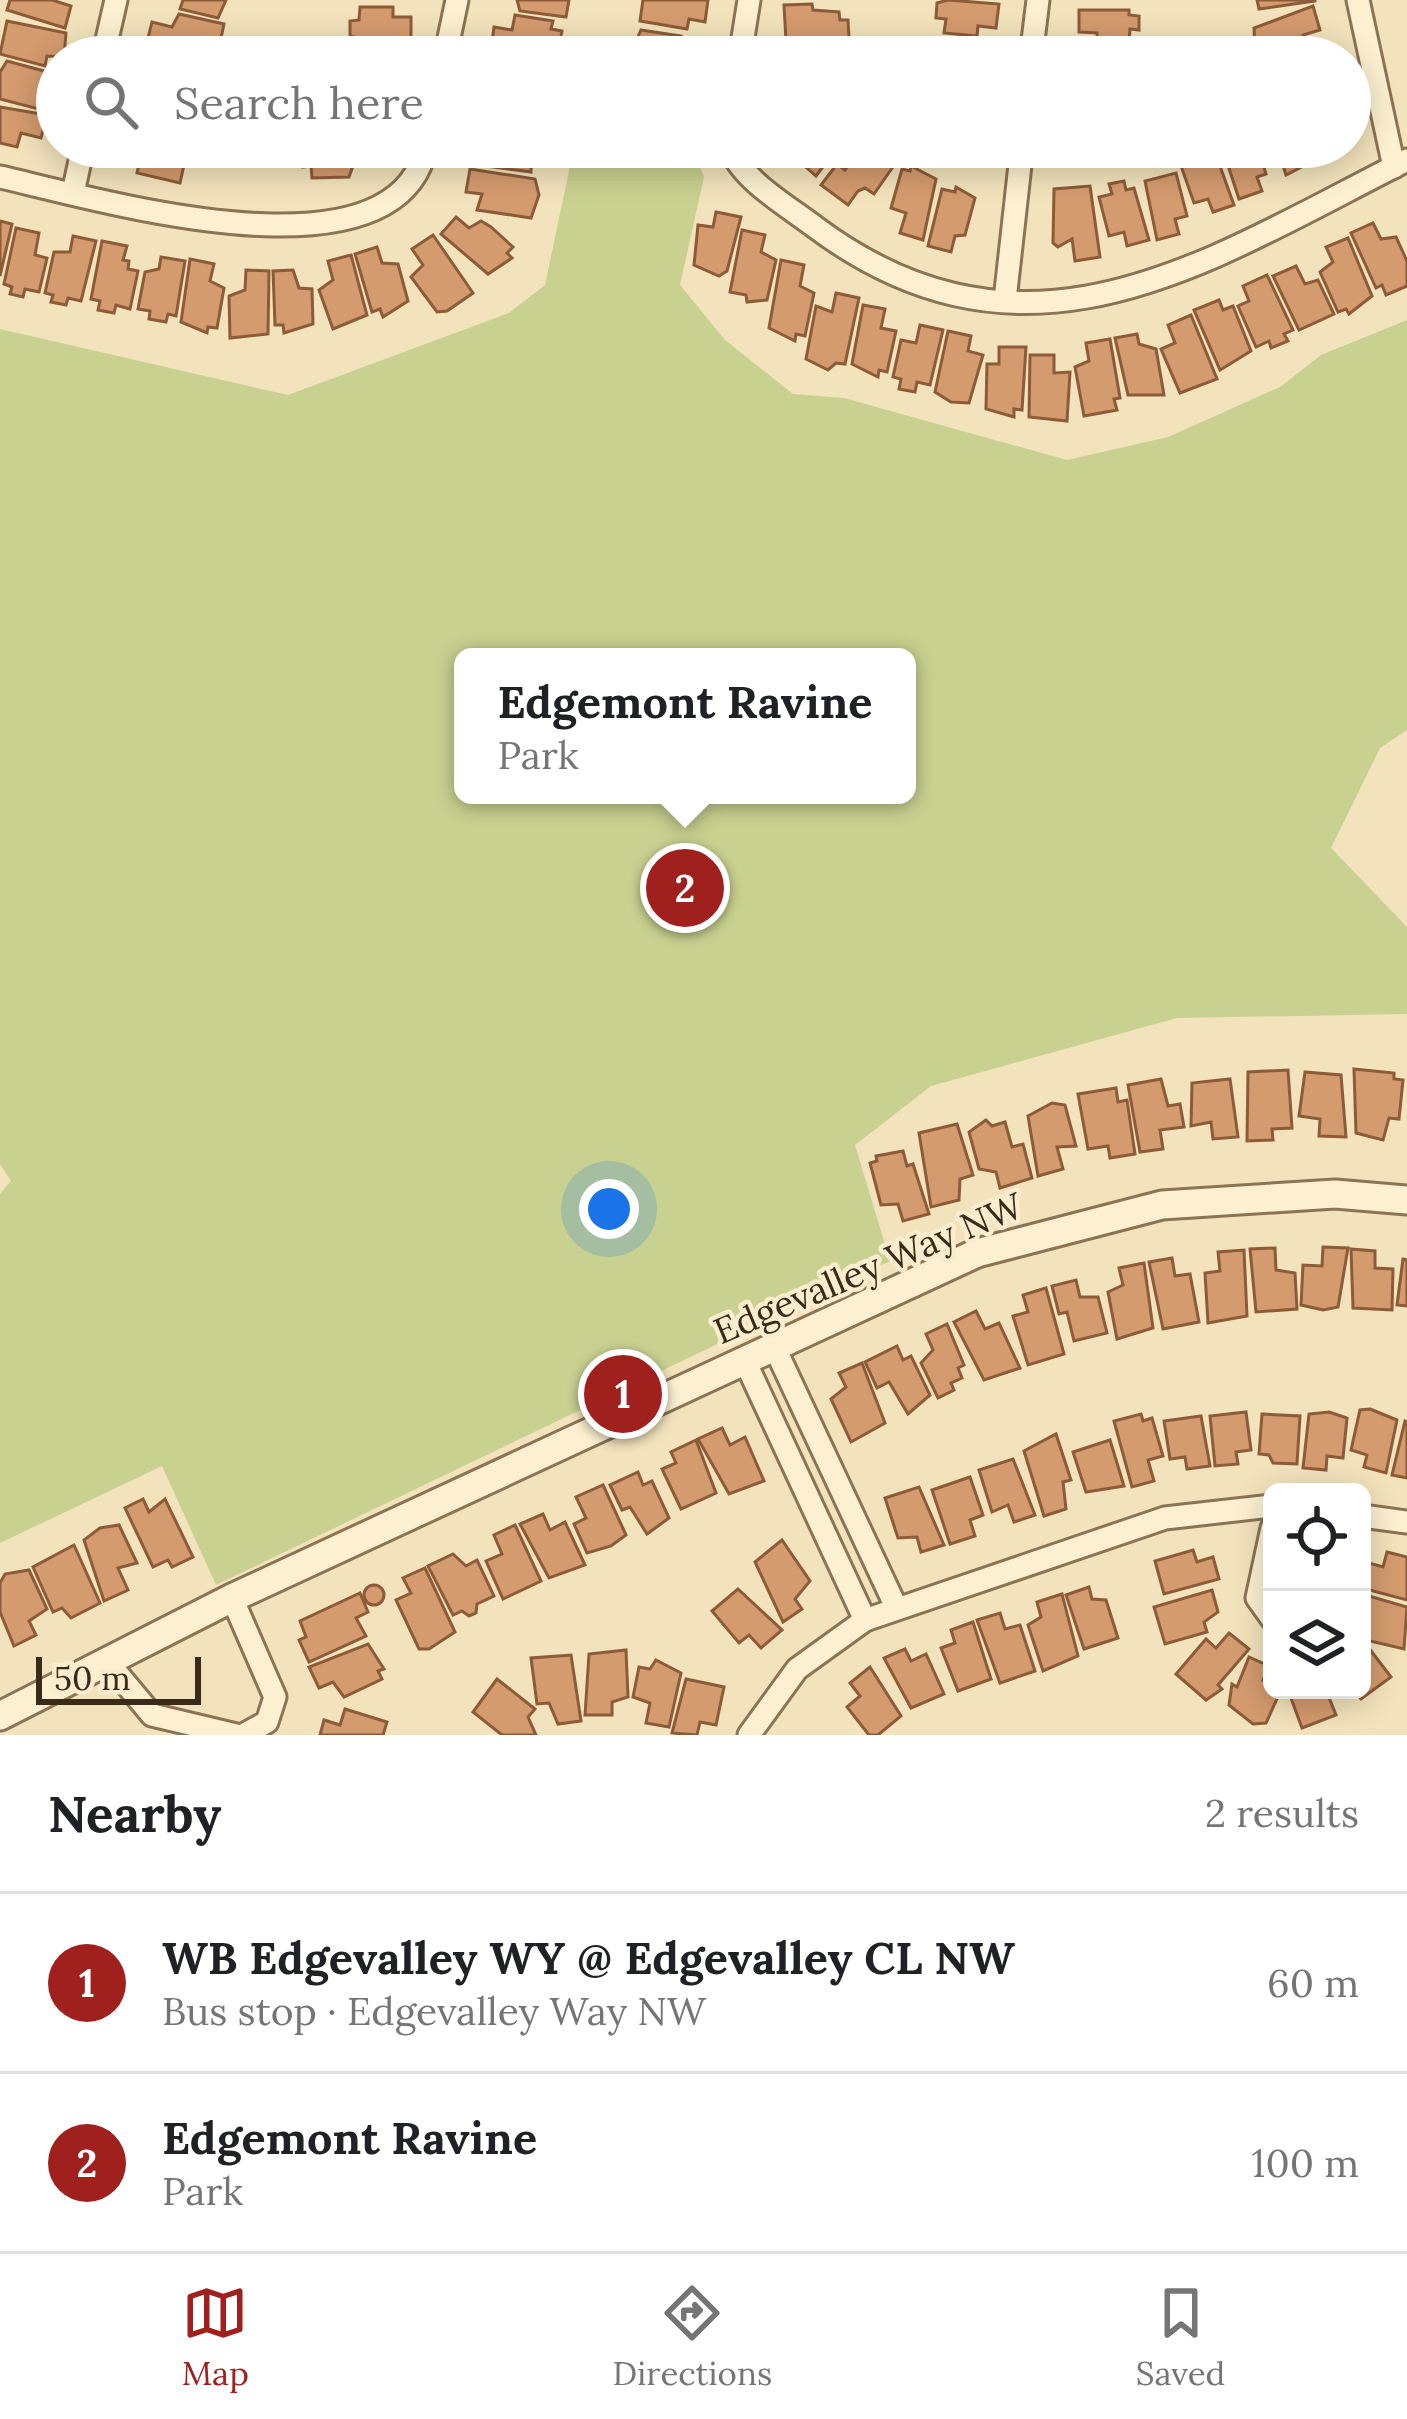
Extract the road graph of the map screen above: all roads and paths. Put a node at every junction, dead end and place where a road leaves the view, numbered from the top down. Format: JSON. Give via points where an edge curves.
{"nodes":[{"id":1,"x":116,"y":0,"type":"edge"},
{"id":2,"x":457,"y":0,"type":"edge"},
{"id":3,"x":749,"y":0,"type":"edge"},
{"id":4,"x":1037,"y":0,"type":"edge"},
{"id":5,"x":1358,"y":0,"type":"edge"},
{"id":6,"x":108,"y":36,"type":"edge"},
{"id":7,"x":449,"y":36,"type":"edge"},
{"id":8,"x":743,"y":36,"type":"edge"},
{"id":9,"x":1033,"y":36,"type":"edge"},
{"id":10,"x":1367,"y":36,"type":"edge"},
{"id":11,"x":1371,"y":50,"type":"edge"},
{"id":12,"x":1400,"y":163,"type":"edge"},
{"id":13,"x":78,"y":168,"type":"edge"},
{"id":14,"x":420,"y":168,"type":"edge"},
{"id":15,"x":743,"y":168,"type":"edge"},
{"id":16,"x":1020,"y":168,"type":"edge"},
{"id":17,"x":0,"y":177,"type":"edge"},
{"id":18,"x":73,"y":193,"type":"junction"},
{"id":19,"x":1005,"y":300,"type":"junction"},
{"id":20,"x":1407,"y":1200,"type":"edge"},
{"id":21,"x":773,"y":1344,"type":"junction"},
{"id":22,"x":744,"y":1359,"type":"junction"},
{"id":23,"x":1263,"y":1508,"type":"edge"},
{"id":24,"x":1371,"y":1517,"type":"edge"},
{"id":25,"x":1407,"y":1522,"type":"edge"},
{"id":26,"x":1263,"y":1570,"type":"edge"},
{"id":27,"x":232,"y":1598,"type":"junction"},
{"id":28,"x":896,"y":1606,"type":"junction"},
{"id":29,"x":1263,"y":1606,"type":"edge"},
{"id":30,"x":865,"y":1620,"type":"junction"},
{"id":31,"x":106,"y":1660,"type":"junction"},
{"id":32,"x":0,"y":1716,"type":"edge"},
{"id":33,"x":239,"y":1735,"type":"edge"},
{"id":34,"x":749,"y":1735,"type":"edge"}],
"edges":[{"from":1,"to":6,"type":"street"},
{"from":2,"to":7,"type":"street"},
{"from":3,"to":8,"type":"street"},
{"from":4,"to":9,"type":"street"},
{"from":5,"to":10,"type":"street"},
{"from":11,"to":12,"type":"street"},
{"from":12,"to":19,"type":"street","via":[[1147,286],[1056,302]]},
{"from":13,"to":18,"type":"street"},
{"from":14,"to":18,"type":"street","via":[[398,197],[284,226],[188,218]]},
{"from":15,"to":19,"type":"street","via":[[884,268]]},
{"from":16,"to":19,"type":"street"},
{"from":17,"to":18,"type":"street"},
{"from":20,"to":21,"type":"street","name":"Edgevalley Way NW","via":[[1257,1196],[1085,1221],[977,1253]]},
{"from":21,"to":22,"type":"street","name":"Edgevalley Way NW"},
{"from":21,"to":28,"type":"street"},
{"from":22,"to":27,"type":"street","name":"Edgevalley Way NW"},
{"from":22,"to":30,"type":"street"},
{"from":23,"to":28,"type":"street","via":[[1165,1518]]},
{"from":24,"to":25,"type":"street"},
{"from":26,"to":29,"type":"street"},
{"from":27,"to":31,"type":"street","name":"Edgevalley Way NW"},
{"from":27,"to":33,"type":"street","via":[[275,1697],[267,1722]]},
{"from":28,"to":30,"type":"street"},
{"from":30,"to":34,"type":"street","via":[[797,1669]]},
{"from":31,"to":32,"type":"street","name":"Edgevalley Way NW"},
{"from":31,"to":33,"type":"street","via":[[152,1715]]}]}
